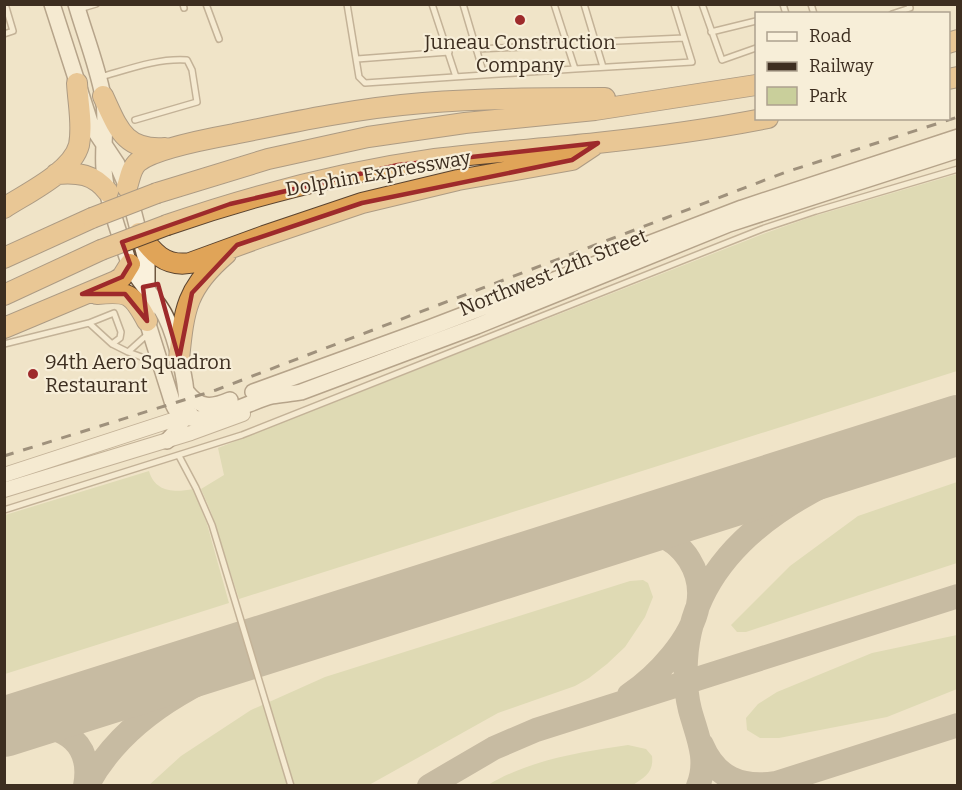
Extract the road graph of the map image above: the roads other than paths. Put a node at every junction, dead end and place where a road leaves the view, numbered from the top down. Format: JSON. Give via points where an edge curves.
{"nodes":[{"id":1,"x":5,"y":4,"type":"edge"},
{"id":2,"x":96,"y":4,"type":"edge"},
{"id":3,"x":206,"y":4,"type":"edge"},
{"id":4,"x":347,"y":4,"type":"edge"},
{"id":5,"x":432,"y":4,"type":"edge"},
{"id":6,"x":463,"y":4,"type":"edge"},
{"id":7,"x":554,"y":4,"type":"edge"},
{"id":8,"x":584,"y":4,"type":"edge"},
{"id":9,"x":674,"y":4,"type":"edge"},
{"id":10,"x":702,"y":4,"type":"edge"},
{"id":11,"x":909,"y":4,"type":"edge"},
{"id":12,"x":76,"y":7,"type":"edge"},
{"id":13,"x":54,"y":12,"type":"edge"},
{"id":14,"x":898,"y":12,"type":"edge"},
{"id":15,"x":7,"y":19,"type":"edge"},
{"id":16,"x":755,"y":21,"type":"edge"},
{"id":17,"x":711,"y":32,"type":"junction"},
{"id":18,"x":4,"y":34,"type":"edge"},
{"id":19,"x":684,"y":38,"type":"junction"},
{"id":20,"x":219,"y":39,"type":"dead end"},
{"id":21,"x":595,"y":42,"type":"junction"},
{"id":22,"x":567,"y":45,"type":"junction"},
{"id":23,"x":755,"y":48,"type":"edge"},
{"id":24,"x":477,"y":49,"type":"junction"},
{"id":25,"x":449,"y":52,"type":"junction"},
{"id":26,"x":357,"y":59,"type":"junction"},
{"id":27,"x":603,"y":67,"type":"junction"},
{"id":28,"x":575,"y":69,"type":"junction"},
{"id":29,"x":484,"y":75,"type":"junction"},
{"id":30,"x":456,"y":77,"type":"junction"},
{"id":31,"x":77,"y":83,"type":"junction"},
{"id":32,"x":755,"y":85,"type":"edge"},
{"id":33,"x":100,"y":87,"type":"junction"},
{"id":34,"x":671,"y":98,"type":"junction"},
{"id":35,"x":135,"y":120,"type":"dead end"},
{"id":36,"x":755,"y":120,"type":"edge"},
{"id":37,"x":957,"y":137,"type":"edge"},
{"id":38,"x":598,"y":143,"type":"junction"},
{"id":39,"x":177,"y":147,"type":"junction"},
{"id":40,"x":105,"y":148,"type":"junction"},
{"id":41,"x":957,"y":150,"type":"edge"},
{"id":42,"x":957,"y":169,"type":"edge"},
{"id":43,"x":56,"y":174,"type":"junction"},
{"id":44,"x":118,"y":189,"type":"junction"},
{"id":45,"x":4,"y":208,"type":"edge"},
{"id":46,"x":139,"y":233,"type":"junction"},
{"id":47,"x":237,"y":245,"type":"junction"},
{"id":48,"x":4,"y":258,"type":"edge"},
{"id":49,"x":130,"y":264,"type":"junction"},
{"id":50,"x":147,"y":291,"type":"junction"},
{"id":51,"x":82,"y":294,"type":"junction"},
{"id":52,"x":4,"y":295,"type":"edge"},
{"id":53,"x":89,"y":322,"type":"junction"},
{"id":54,"x":149,"y":327,"type":"junction"},
{"id":55,"x":4,"y":328,"type":"edge"},
{"id":56,"x":112,"y":344,"type":"junction"},
{"id":57,"x":4,"y":345,"type":"edge"},
{"id":58,"x":128,"y":352,"type":"junction"},
{"id":59,"x":170,"y":362,"type":"junction"},
{"id":60,"x":186,"y":391,"type":"junction"},
{"id":61,"x":301,"y":392,"type":"junction"},
{"id":62,"x":214,"y":406,"type":"junction"},
{"id":63,"x":185,"y":416,"type":"junction"},
{"id":64,"x":167,"y":441,"type":"junction"},
{"id":65,"x":179,"y":456,"type":"junction"},
{"id":66,"x":4,"y":475,"type":"edge"},
{"id":67,"x":4,"y":490,"type":"edge"},
{"id":68,"x":4,"y":510,"type":"edge"},
{"id":69,"x":291,"y":786,"type":"edge"}],
"edges":[{"from":1,"to":15,"type":"lane"},
{"from":2,"to":12,"type":"lane"},
{"from":3,"to":20,"type":"lane"},
{"from":4,"to":26,"type":"lane"},
{"from":5,"to":25,"type":"lane"},
{"from":6,"to":24,"type":"lane"},
{"from":7,"to":22,"type":"lane"},
{"from":8,"to":21,"type":"lane"},
{"from":9,"to":19,"type":"lane"},
{"from":10,"to":17,"type":"lane"},
{"from":11,"to":14,"type":"lane","via":[[910,8]]},
{"from":12,"to":33,"type":"main road"},
{"from":13,"to":31,"type":"main road"},
{"from":13,"to":33,"type":"main road","via":[[70,35],[81,66]]},
{"from":15,"to":18,"type":"lane","via":[[13,31]]},
{"from":16,"to":17,"type":"lane"},
{"from":17,"to":23,"type":"lane","via":[[722,60]]},
{"from":19,"to":21,"type":"lane"},
{"from":19,"to":27,"type":"lane","via":[[692,62]]},
{"from":21,"to":27,"type":"lane"},
{"from":22,"to":24,"type":"lane"},
{"from":22,"to":28,"type":"lane"},
{"from":24,"to":29,"type":"lane"},
{"from":25,"to":26,"type":"lane"},
{"from":25,"to":30,"type":"lane"},
{"from":26,"to":30,"type":"lane","via":[[359,77],[365,84]]},
{"from":27,"to":28,"type":"lane"},
{"from":28,"to":29,"type":"lane"},
{"from":29,"to":30,"type":"lane"},
{"from":31,"to":40,"type":"main road","via":[[91,125]]},
{"from":31,"to":43,"type":"highway","via":[[79,145],[72,160]]},
{"from":32,"to":34,"type":"highway","name":"Dolphin Expressway"},
{"from":33,"to":35,"type":"lane","via":[[157,62],[187,60],[197,102]]},
{"from":33,"to":39,"type":"highway","via":[[118,128],[128,140],[152,149]]},
{"from":33,"to":40,"type":"main road"},
{"from":34,"to":39,"type":"highway","via":[[512,98],[423,103],[317,117]]},
{"from":34,"to":48,"type":"highway","name":"Dolphin Expressway","bridge":true,"via":[[454,124],[368,137],[267,159],[92,218]]},
{"from":36,"to":38,"type":"highway","name":"Dolphin Expressway"},
{"from":37,"to":62,"type":"main road","name":"Northwest 12th Street","via":[[742,208]]},
{"from":38,"to":47,"type":"highway","via":[[572,160],[477,176],[362,203]]},
{"from":38,"to":52,"type":"highway","name":"Dolphin Expressway","bridge":true,"via":[[447,158],[271,192],[101,250]]},
{"from":39,"to":44,"type":"highway","via":[[137,164]]},
{"from":40,"to":44,"type":"main road","via":[[104,170]]},
{"from":41,"to":61,"type":"main road","name":"Northwest 12th Street","via":[[729,224]]},
{"from":42,"to":65,"type":"lane","via":[[770,226],[263,427]]},
{"from":43,"to":44,"type":"highway","via":[[83,174]]},
{"from":43,"to":45,"type":"highway"},
{"from":44,"to":46,"type":"main road"},
{"from":44,"to":49,"type":"main road"},
{"from":46,"to":47,"type":"highway","via":[[158,256],[177,264],[198,261]]},
{"from":46,"to":50,"type":"main road","via":[[147,264]]},
{"from":47,"to":59,"type":"highway","via":[[208,271],[192,293]]},
{"from":49,"to":50,"type":"main road"},
{"from":49,"to":51,"type":"highway","via":[[116,281]]},
{"from":50,"to":54,"type":"main road"},
{"from":50,"to":59,"type":"main road","via":[[166,317]]},
{"from":51,"to":54,"type":"highway","via":[[125,294],[138,304]]},
{"from":51,"to":55,"type":"highway"},
{"from":53,"to":56,"type":"lane"},
{"from":53,"to":56,"type":"lane","via":[[114,313],[121,332]]},
{"from":53,"to":57,"type":"lane"},
{"from":54,"to":58,"type":"lane"},
{"from":54,"to":59,"type":"main road"},
{"from":56,"to":58,"type":"lane"},
{"from":58,"to":59,"type":"lane"},
{"from":59,"to":60,"type":"main road"},
{"from":59,"to":63,"type":"main road","via":[[176,411]]},
{"from":60,"to":62,"type":"main road","via":[[203,405]]},
{"from":60,"to":63,"type":"main road"},
{"from":61,"to":63,"type":"main road","via":[[271,396],[214,417]]},
{"from":61,"to":64,"type":"street","name":"Northwest 12th Street"},
{"from":62,"to":63,"type":"street","name":"Northwest 12th Street"},
{"from":63,"to":64,"type":"main road"},
{"from":63,"to":66,"type":"street","name":"Northwest 12th Street"},
{"from":64,"to":67,"type":"street","name":"Northwest 12th Street"},
{"from":65,"to":68,"type":"lane"},
{"from":65,"to":69,"type":"lane","via":[[207,513]]}]}
